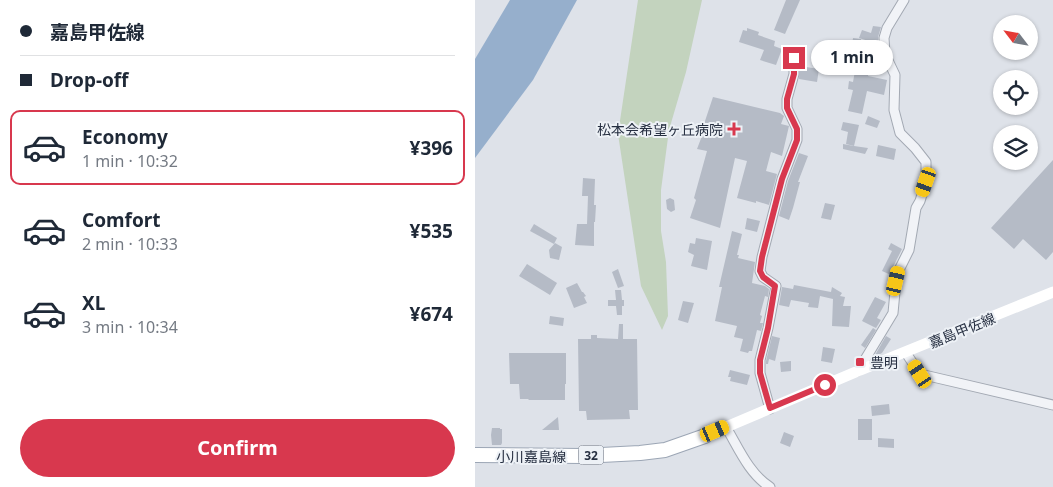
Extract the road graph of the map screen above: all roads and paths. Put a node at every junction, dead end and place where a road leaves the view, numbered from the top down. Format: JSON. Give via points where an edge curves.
{"nodes":[{"id":1,"x":904,"y":0,"type":"edge"},
{"id":2,"x":794,"y":58,"type":"dead end"},
{"id":3,"x":1053,"y":292,"type":"edge"},
{"id":4,"x":906,"y":353,"type":"junction"},
{"id":5,"x":859,"y":371,"type":"junction"},
{"id":6,"x":1053,"y":405,"type":"edge"},
{"id":7,"x":770,"y":408,"type":"junction"},
{"id":8,"x":726,"y":427,"type":"junction"},
{"id":9,"x":705,"y":436,"type":"joint"},
{"id":10,"x":475,"y":455,"type":"edge"},
{"id":11,"x":770,"y":487,"type":"edge"}],
"edges":[{"from":1,"to":5,"type":"street","via":[[887,28],[885,54],[895,75],[894,110],[900,132],[926,162],[926,182],[916,208],[909,250],[896,281],[893,312]]},
{"from":2,"to":7,"type":"street","via":[[787,108],[797,129],[797,140],[782,179],[760,271],[775,286],[760,360],[760,373]]},
{"from":3,"to":4,"type":"main road","name":"嘉島甲佐線"},
{"from":4,"to":5,"type":"main road","name":"嘉島甲佐線"},
{"from":4,"to":6,"type":"street","via":[[920,374]]},
{"from":5,"to":7,"type":"main road","name":"嘉島甲佐線"},
{"from":7,"to":8,"type":"main road","name":"嘉島甲佐線"},
{"from":8,"to":9,"type":"main road","name":"嘉島甲佐線"},
{"from":8,"to":11,"type":"street","via":[[755,474]]},
{"from":9,"to":10,"type":"main road","name":"小川嘉島線","number":"32","via":[[665,450],[640,454]]}]}
